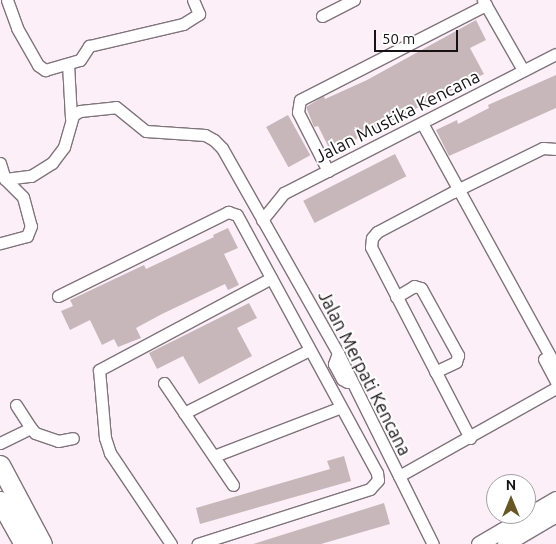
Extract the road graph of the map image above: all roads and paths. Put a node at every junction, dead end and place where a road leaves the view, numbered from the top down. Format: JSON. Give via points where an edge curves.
{"nodes":[{"id":1,"x":7,"y":0,"type":"edge"},
{"id":2,"x":194,"y":0,"type":"edge"},
{"id":3,"x":354,"y":0,"type":"edge"},
{"id":4,"x":484,"y":3,"type":"edge"},
{"id":5,"x":322,"y":16,"type":"dead end"},
{"id":6,"x":556,"y":54,"type":"edge"},
{"id":7,"x":68,"y":64,"type":"junction"},
{"id":8,"x":523,"y":70,"type":"junction"},
{"id":9,"x":71,"y":118,"type":"junction"},
{"id":10,"x":422,"y":123,"type":"junction"},
{"id":11,"x":556,"y":149,"type":"edge"},
{"id":12,"x":0,"y":163,"type":"edge"},
{"id":13,"x":328,"y":170,"type":"junction"},
{"id":14,"x":5,"y":179,"type":"junction"},
{"id":15,"x":455,"y":188,"type":"junction"},
{"id":16,"x":262,"y":220,"type":"junction"},
{"id":17,"x":0,"y":243,"type":"edge"},
{"id":18,"x":271,"y":278,"type":"junction"},
{"id":19,"x":58,"y":296,"type":"dead end"},
{"id":20,"x":396,"y":297,"type":"junction"},
{"id":21,"x":309,"y":350,"type":"junction"},
{"id":22,"x":338,"y":353,"type":"junction"},
{"id":23,"x":556,"y":367,"type":"edge"},
{"id":24,"x":337,"y":371,"type":"junction"},
{"id":25,"x":435,"y":372,"type":"junction"},
{"id":26,"x":324,"y":378,"type":"junction"},
{"id":27,"x":556,"y":382,"type":"edge"},
{"id":28,"x":164,"y":383,"type":"dead end"},
{"id":29,"x":352,"y":383,"type":"junction"},
{"id":30,"x":556,"y":388,"type":"edge"},
{"id":31,"x":16,"y":405,"type":"dead end"},
{"id":32,"x":339,"y":408,"type":"junction"},
{"id":33,"x":184,"y":413,"type":"junction"},
{"id":34,"x":31,"y":428,"type":"junction"},
{"id":35,"x":74,"y":438,"type":"dead end"},
{"id":36,"x":470,"y":438,"type":"junction"},
{"id":37,"x":0,"y":443,"type":"edge"},
{"id":38,"x":214,"y":456,"type":"junction"},
{"id":39,"x":0,"y":465,"type":"edge"},
{"id":40,"x":398,"y":476,"type":"junction"},
{"id":41,"x":233,"y":485,"type":"dead end"},
{"id":42,"x":556,"y":499,"type":"edge"},
{"id":43,"x":0,"y":501,"type":"edge"},
{"id":44,"x":556,"y":514,"type":"edge"},
{"id":45,"x":24,"y":544,"type":"edge"},
{"id":46,"x":42,"y":544,"type":"edge"},
{"id":47,"x":171,"y":544,"type":"edge"},
{"id":48,"x":198,"y":544,"type":"edge"},
{"id":49,"x":433,"y":544,"type":"edge"},
{"id":50,"x":479,"y":544,"type":"edge"},
{"id":51,"x":505,"y":544,"type":"edge"}],
"edges":[{"from":1,"to":7,"type":"street","via":[[17,28],[42,69]]},
{"from":2,"to":7,"type":"street","via":[[199,14],[183,24],[89,46],[80,60]]},
{"from":3,"to":5,"type":"street"},
{"from":4,"to":8,"type":"street"},
{"from":4,"to":13,"type":"street","via":[[300,100],[298,112]]},
{"from":6,"to":8,"type":"street","name":"Jalan Mustika Kencana"},
{"from":7,"to":9,"type":"street"},
{"from":8,"to":10,"type":"street","name":"Jalan Mustika Kencana"},
{"from":9,"to":14,"type":"street","via":[[64,147],[52,163],[31,176]]},
{"from":9,"to":16,"type":"street","name":"Jalan Merpati Kencana","via":[[80,111],[116,107],[146,130],[206,135],[222,148]]},
{"from":10,"to":13,"type":"street","name":"Jalan Mustika Kencana"},
{"from":10,"to":15,"type":"street"},
{"from":11,"to":15,"type":"street","via":[[543,148]]},
{"from":12,"to":14,"type":"street"},
{"from":13,"to":16,"type":"street","name":"Jalan Mustika Kencana","via":[[284,193]]},
{"from":14,"to":17,"type":"street","via":[[23,197],[31,226],[28,236]]},
{"from":15,"to":20,"type":"street","via":[[377,232],[372,238],[371,247]]},
{"from":15,"to":23,"type":"street"},
{"from":15,"to":27,"type":"street"},
{"from":16,"to":22,"type":"street","name":"Jalan Merpati Kencana"},
{"from":18,"to":19,"type":"street","via":[[237,215],[228,212]]},
{"from":18,"to":21,"type":"street"},
{"from":18,"to":47,"type":"street","via":[[99,370],[105,438],[110,453]]},
{"from":20,"to":25,"type":"street"},
{"from":20,"to":25,"type":"street","via":[[416,286],[421,288],[458,355],[456,362]]},
{"from":21,"to":26,"type":"street"},
{"from":21,"to":33,"type":"street"},
{"from":22,"to":24,"type":"street","via":[[333,360]]},
{"from":22,"to":29,"type":"street","name":"Jalan Merpati Kencana"},
{"from":24,"to":26,"type":"street"},
{"from":24,"to":29,"type":"street","via":[[345,381]]},
{"from":25,"to":36,"type":"street"},
{"from":26,"to":32,"type":"street"},
{"from":28,"to":33,"type":"street"},
{"from":29,"to":40,"type":"street","name":"Jalan Merpati Kencana"},
{"from":30,"to":36,"type":"street"},
{"from":31,"to":34,"type":"street"},
{"from":32,"to":38,"type":"street"},
{"from":32,"to":48,"type":"street","via":[[377,474],[376,484],[370,489]]},
{"from":33,"to":38,"type":"street"},
{"from":34,"to":35,"type":"street","via":[[58,441]]},
{"from":34,"to":37,"type":"street"},
{"from":36,"to":40,"type":"street"},
{"from":38,"to":41,"type":"street"},
{"from":39,"to":46,"type":"main road"},
{"from":40,"to":49,"type":"street","name":"Jalan Merpati Kencana"},
{"from":42,"to":50,"type":"street"},
{"from":43,"to":45,"type":"main road"},
{"from":44,"to":51,"type":"street"}]}
